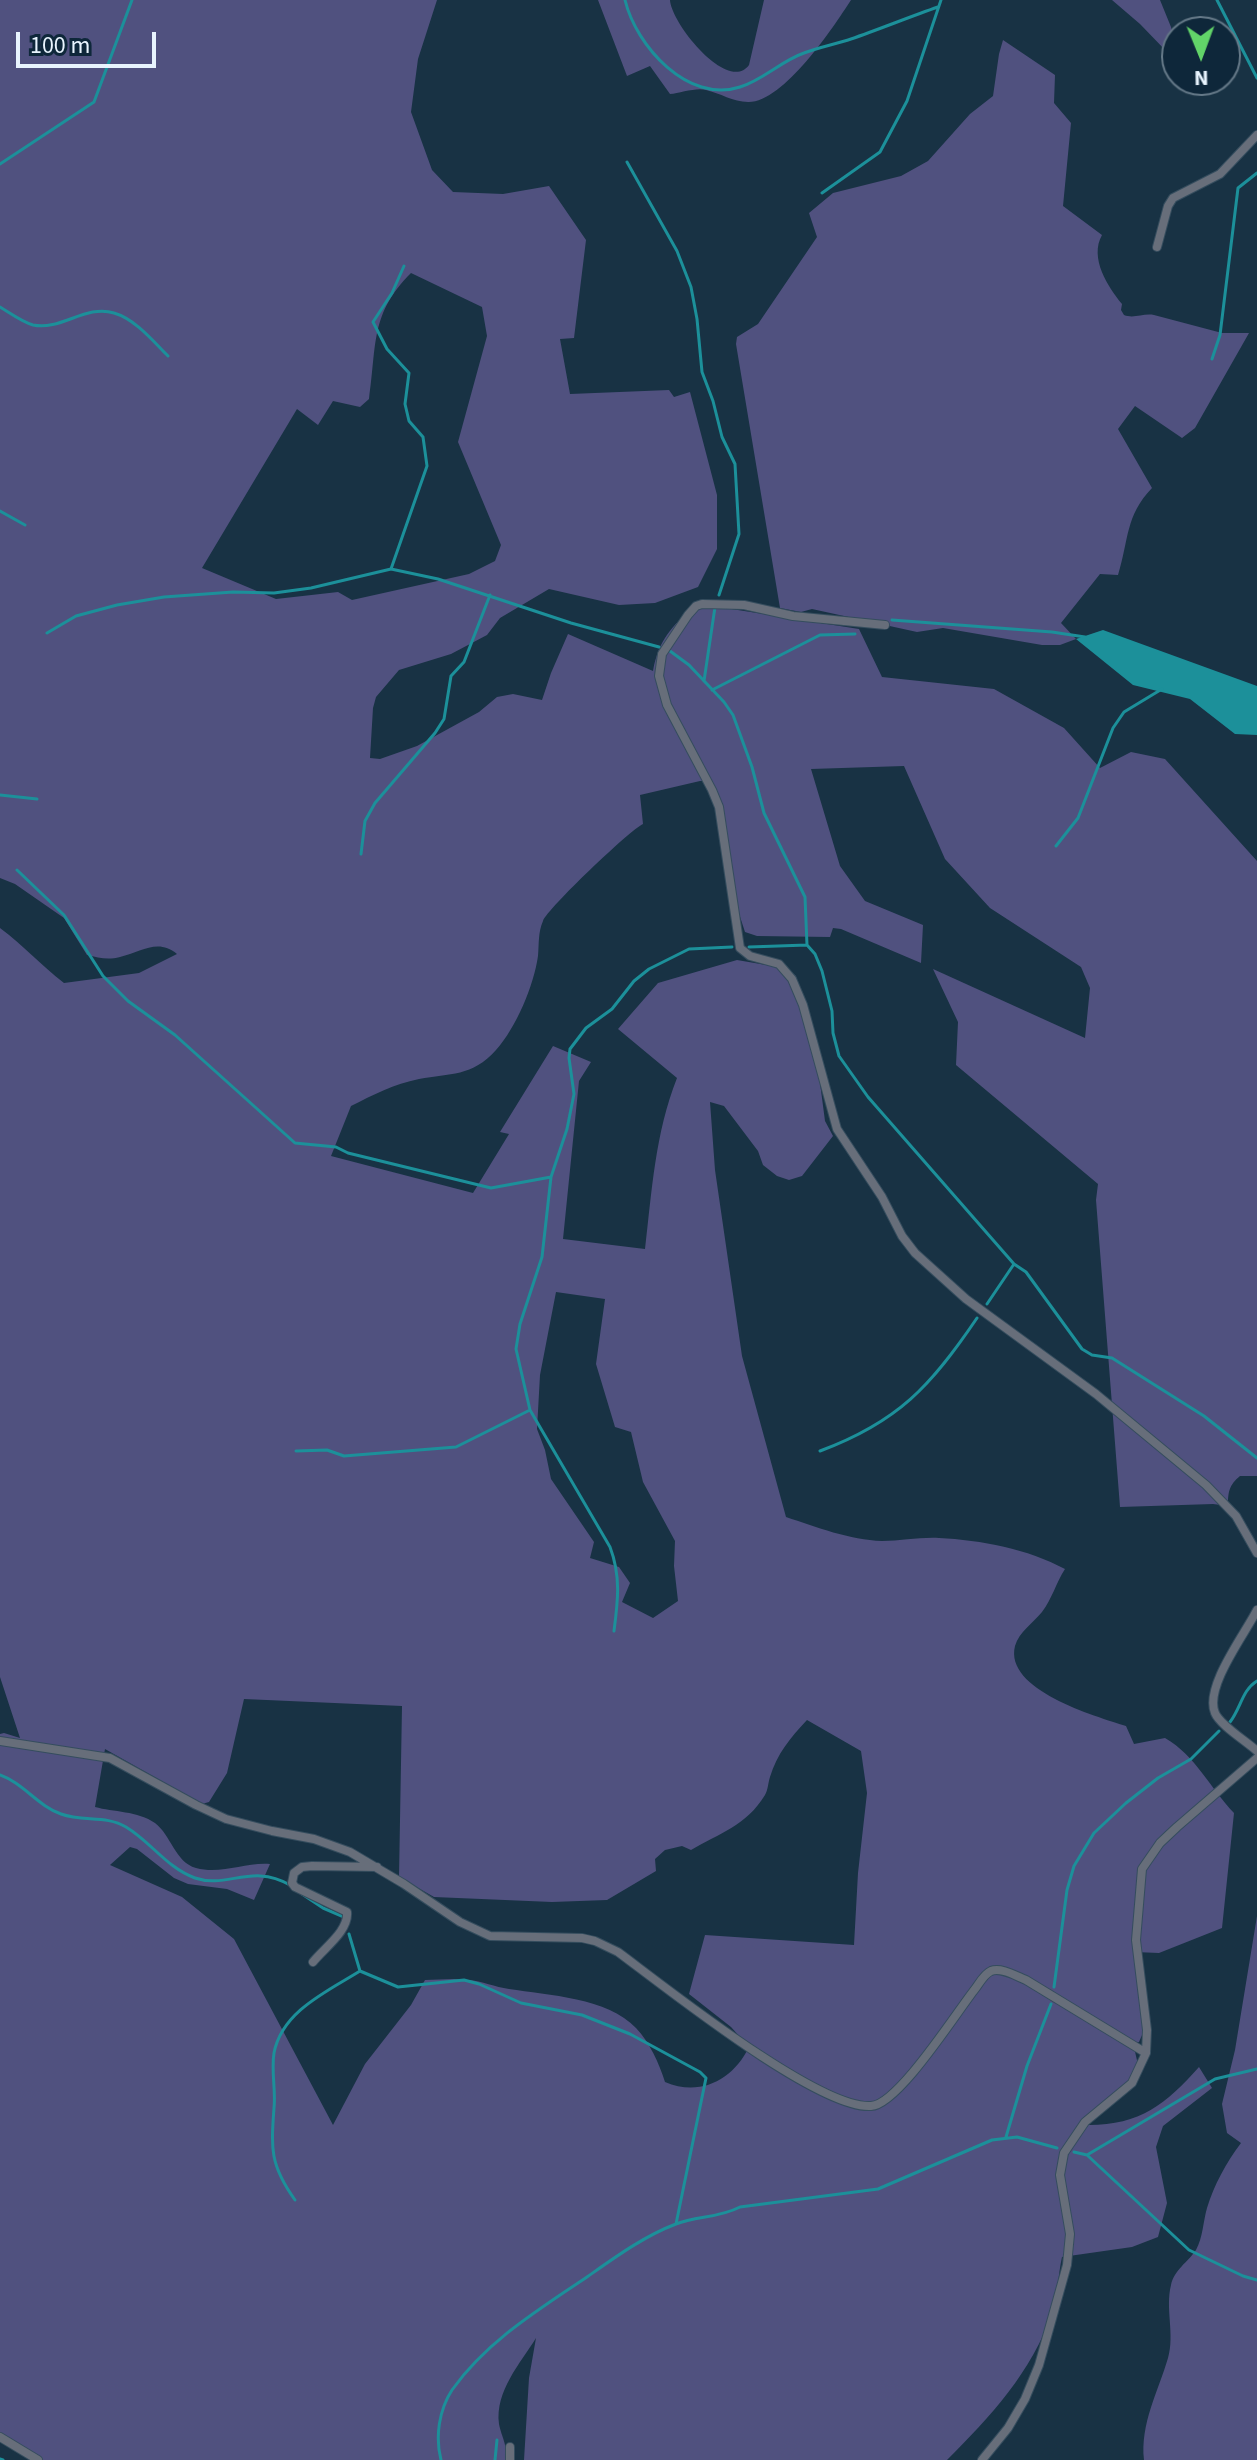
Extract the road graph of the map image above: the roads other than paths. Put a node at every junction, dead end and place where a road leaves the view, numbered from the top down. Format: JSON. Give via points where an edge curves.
{"nodes":[{"id":1,"x":1257,"y":135,"type":"edge"},
{"id":2,"x":1157,"y":247,"type":"dead end"},
{"id":3,"x":885,"y":625,"type":"dead end"},
{"id":4,"x":1257,"y":1553,"type":"edge"},
{"id":5,"x":1257,"y":1610,"type":"edge"},
{"id":6,"x":0,"y":1741,"type":"edge"},
{"id":7,"x":1257,"y":1751,"type":"edge"},
{"id":8,"x":1257,"y":1758,"type":"edge"},
{"id":9,"x":378,"y":1867,"type":"junction"},
{"id":10,"x":313,"y":1962,"type":"dead end"},
{"id":11,"x":1146,"y":2053,"type":"junction"},
{"id":12,"x":0,"y":2437,"type":"edge"},
{"id":13,"x":510,"y":2447,"type":"dead end"},
{"id":14,"x":38,"y":2460,"type":"edge"},
{"id":15,"x":510,"y":2460,"type":"edge"},
{"id":16,"x":982,"y":2460,"type":"edge"}],
"edges":[{"from":1,"to":2,"type":"street","via":[[1220,174],[1173,198]]},
{"from":3,"to":4,"type":"street","via":[[702,604],[688,615],[662,654],[661,690],[719,807],[740,948],[779,964],[792,979],[837,1129],[915,1253],[966,1299],[1096,1394],[1206,1485],[1236,1516]]},
{"from":5,"to":7,"type":"street","via":[[1213,1696],[1218,1718]]},
{"from":6,"to":9,"type":"street","via":[[110,1758],[226,1819],[329,1844]]},
{"from":8,"to":11,"type":"street","via":[[1177,1827],[1142,1869],[1136,1940]]},
{"from":9,"to":10,"type":"street","via":[[312,1866],[294,1873],[295,1887],[342,1908],[348,1918]]},
{"from":9,"to":11,"type":"street","via":[[490,1936],[582,1938],[607,1945],[772,2064],[852,2103],[876,2106],[889,2099],[994,1970],[1026,1980]]},
{"from":11,"to":16,"type":"street","via":[[1132,2083],[1085,2122],[1064,2153],[1067,2265],[1025,2399]]},
{"from":12,"to":14,"type":"street"},
{"from":13,"to":15,"type":"street"}]}
